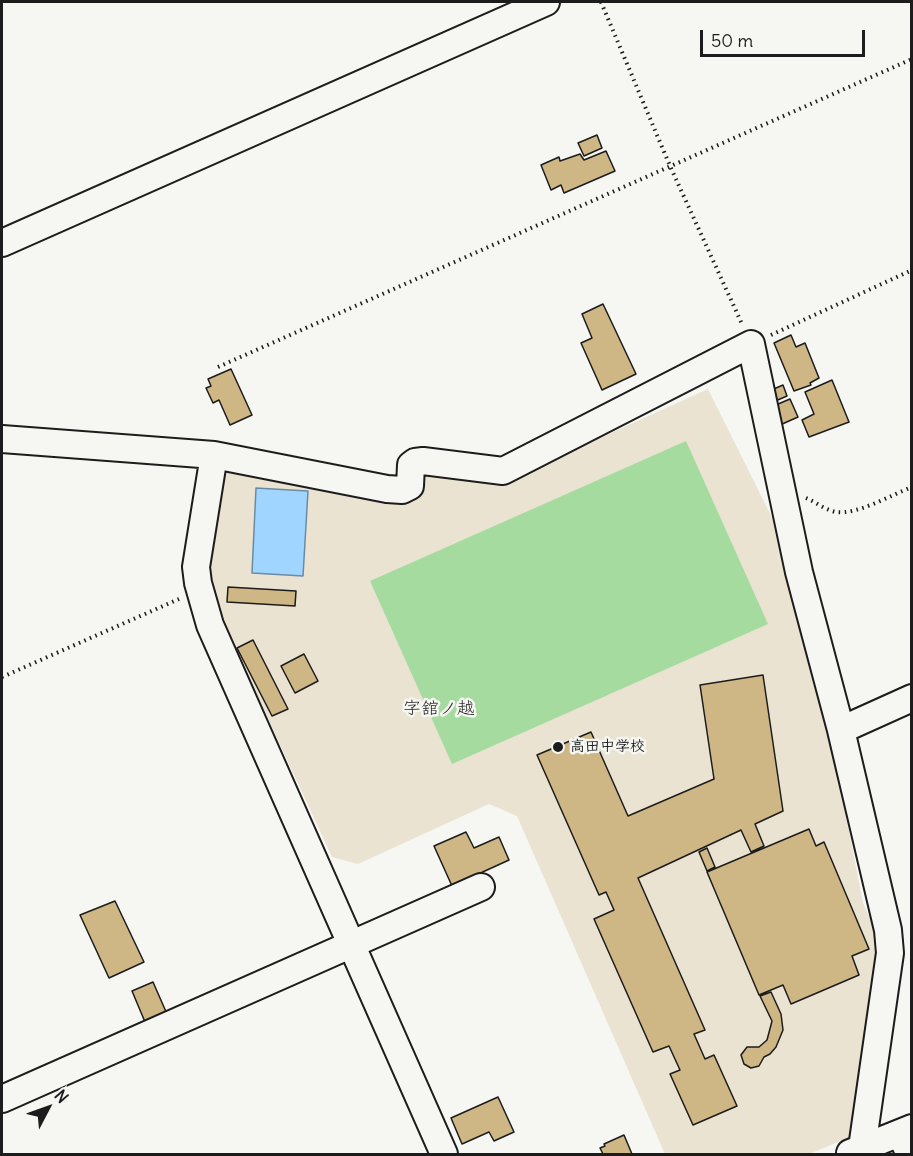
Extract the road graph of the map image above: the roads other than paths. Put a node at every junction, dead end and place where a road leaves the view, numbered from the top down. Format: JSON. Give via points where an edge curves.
{"nodes":[{"id":1,"x":546,"y":2,"type":"edge"},
{"id":2,"x":2,"y":243,"type":"edge"},
{"id":3,"x":2,"y":439,"type":"edge"},
{"id":4,"x":214,"y":455,"type":"junction"},
{"id":5,"x":912,"y":698,"type":"edge"},
{"id":6,"x":841,"y":729,"type":"junction"},
{"id":7,"x":481,"y":887,"type":"dead end"},
{"id":8,"x":352,"y":946,"type":"junction"},
{"id":9,"x":2,"y":1099,"type":"edge"},
{"id":10,"x":907,"y":1139,"type":"edge"},
{"id":11,"x":865,"y":1150,"type":"edge"},
{"id":12,"x":444,"y":1155,"type":"edge"}],
"edges":[{"from":1,"to":2,"type":"street"},
{"from":3,"to":4,"type":"street"},
{"from":4,"to":6,"type":"street","via":[[402,490],[410,486],[411,465],[415,462],[503,471],[751,344],[799,572]]},
{"from":4,"to":8,"type":"street","via":[[196,567],[200,590],[210,625]]},
{"from":5,"to":6,"type":"street"},
{"from":6,"to":11,"type":"street","via":[[890,953]]},
{"from":7,"to":8,"type":"street"},
{"from":8,"to":9,"type":"street"},
{"from":8,"to":12,"type":"street"},
{"from":10,"to":11,"type":"street"}]}
